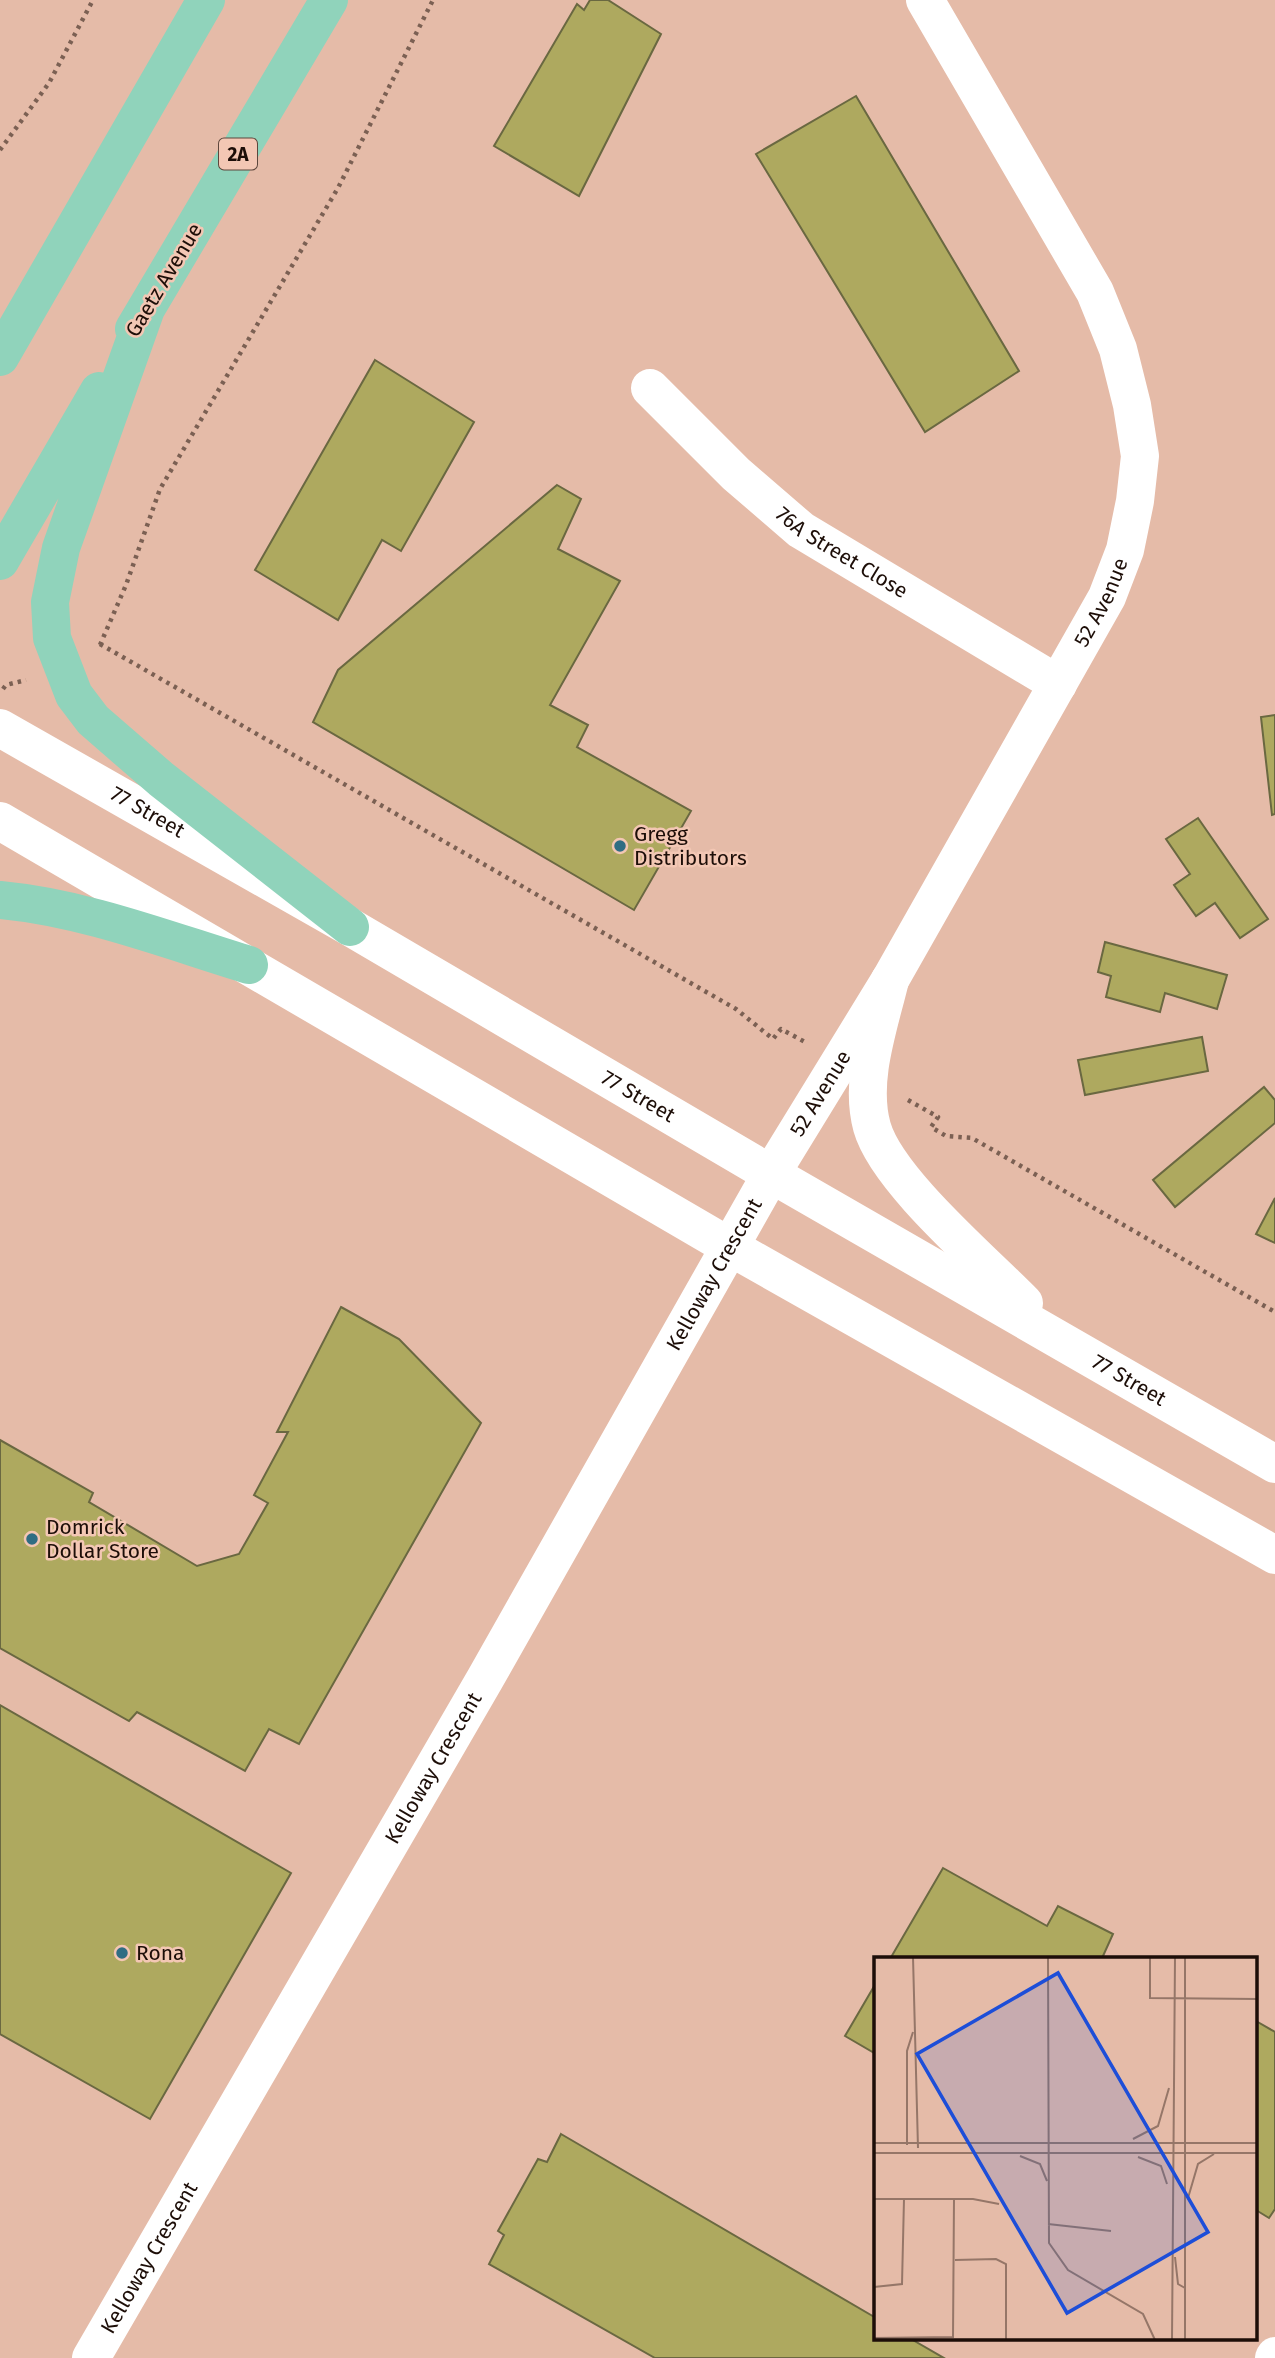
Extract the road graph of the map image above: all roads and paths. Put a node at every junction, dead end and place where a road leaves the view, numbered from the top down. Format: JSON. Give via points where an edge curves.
{"nodes":[{"id":1,"x":93,"y":0,"type":"edge"},
{"id":2,"x":206,"y":0,"type":"edge"},
{"id":3,"x":307,"y":0,"type":"edge"},
{"id":4,"x":329,"y":0,"type":"edge"},
{"id":5,"x":433,"y":0,"type":"edge"},
{"id":6,"x":925,"y":0,"type":"edge"},
{"id":7,"x":288,"y":69,"type":"junction"},
{"id":8,"x":0,"y":150,"type":"edge"},
{"id":9,"x":72,"y":235,"type":"junction"},
{"id":10,"x":0,"y":306,"type":"edge"},
{"id":11,"x":146,"y":309,"type":"junction"},
{"id":12,"x":0,"y":357,"type":"edge"},
{"id":13,"x":650,"y":388,"type":"dead end"},
{"id":14,"x":0,"y":561,"type":"edge"},
{"id":15,"x":100,"y":645,"type":"junction"},
{"id":16,"x":89,"y":652,"type":"dead end"},
{"id":17,"x":36,"y":677,"type":"dead end"},
{"id":18,"x":0,"y":681,"type":"edge"},
{"id":19,"x":1058,"y":684,"type":"junction"},
{"id":20,"x":6,"y":685,"type":"junction"},
{"id":21,"x":0,"y":695,"type":"edge"},
{"id":22,"x":0,"y":728,"type":"edge"},
{"id":23,"x":0,"y":821,"type":"edge"},
{"id":24,"x":0,"y":900,"type":"edge"},
{"id":25,"x":350,"y":927,"type":"junction"},
{"id":26,"x":248,"y":965,"type":"junction"},
{"id":27,"x":890,"y":980,"type":"junction"},
{"id":28,"x":802,"y":1040,"type":"dead end"},
{"id":29,"x":896,"y":1094,"type":"dead end"},
{"id":30,"x":771,"y":1174,"type":"junction"},
{"id":31,"x":730,"y":1247,"type":"junction"},
{"id":32,"x":1275,"y":1312,"type":"edge"},
{"id":33,"x":1057,"y":1336,"type":"junction"},
{"id":34,"x":1275,"y":1464,"type":"edge"},
{"id":35,"x":1275,"y":1555,"type":"edge"},
{"id":36,"x":91,"y":2358,"type":"edge"}],
"edges":[{"from":1,"to":8,"type":"path","via":[[49,83]]},
{"from":2,"to":9,"type":"main road"},
{"from":3,"to":7,"type":"main road"},
{"from":4,"to":7,"type":"main road","name":"Gaetz Avenue","number":"2A"},
{"from":5,"to":15,"type":"path","via":[[338,188],[160,489]]},
{"from":6,"to":19,"type":"main road","name":"52 Avenue","via":[[1095,292],[1118,349],[1132,405],[1140,456],[1125,550],[1107,597]]},
{"from":7,"to":11,"type":"main road","name":"Gaetz Avenue","number":"2A"},
{"from":9,"to":10,"type":"main road"},
{"from":9,"to":12,"type":"main road"},
{"from":11,"to":14,"type":"main road","name":"Gaetz Avenue","number":"2A"},
{"from":11,"to":25,"type":"main road","via":[[61,548],[50,601],[52,638],[74,695],[93,720]]},
{"from":13,"to":19,"type":"main road","name":"76A Street Close","via":[[800,530]]},
{"from":15,"to":16,"type":"path"},
{"from":15,"to":28,"type":"path","via":[[724,1002],[772,1039],[781,1029]]},
{"from":17,"to":20,"type":"path"},
{"from":18,"to":20,"type":"path"},
{"from":19,"to":27,"type":"main road","name":"52 Avenue"},
{"from":20,"to":21,"type":"path"},
{"from":22,"to":25,"type":"main road","name":"77 Street"},
{"from":23,"to":26,"type":"main road"},
{"from":24,"to":26,"type":"main road","via":[[97,918]]},
{"from":25,"to":30,"type":"main road","name":"77 Street"},
{"from":26,"to":31,"type":"main road"},
{"from":27,"to":30,"type":"main road","name":"52 Avenue"},
{"from":27,"to":33,"type":"main road","via":[[869,1078],[872,1126],[884,1154],[902,1180]]},
{"from":29,"to":32,"type":"path","via":[[938,1117],[931,1127],[946,1136],[972,1139]]},
{"from":30,"to":31,"type":"main road","name":"Kelloway Crescent"},
{"from":30,"to":33,"type":"main road","name":"77 Street"},
{"from":31,"to":35,"type":"main road"},
{"from":31,"to":36,"type":"main road","name":"Kelloway Crescent"},
{"from":33,"to":34,"type":"main road","name":"77 Street"}]}
